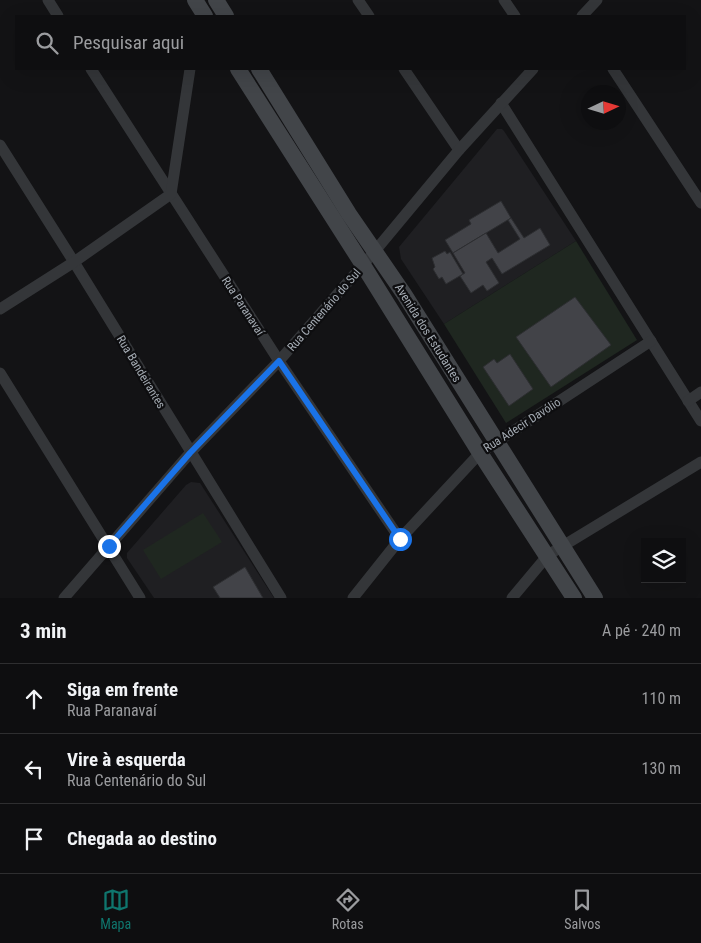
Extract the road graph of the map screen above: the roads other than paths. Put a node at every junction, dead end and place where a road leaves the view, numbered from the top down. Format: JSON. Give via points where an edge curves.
{"nodes":[{"id":1,"x":48,"y":0,"type":"edge"},
{"id":2,"x":216,"y":0,"type":"edge"},
{"id":3,"x":358,"y":0,"type":"edge"},
{"id":4,"x":504,"y":0,"type":"edge"},
{"id":5,"x":597,"y":0,"type":"edge"},
{"id":6,"x":57,"y":15,"type":"edge"},
{"id":7,"x":225,"y":15,"type":"edge"},
{"id":8,"x":368,"y":15,"type":"edge"},
{"id":9,"x":514,"y":15,"type":"edge"},
{"id":10,"x":583,"y":15,"type":"edge"},
{"id":11,"x":93,"y":70,"type":"edge"},
{"id":12,"x":190,"y":70,"type":"edge"},
{"id":13,"x":239,"y":70,"type":"edge"},
{"id":14,"x":260,"y":70,"type":"edge"},
{"id":15,"x":405,"y":70,"type":"edge"},
{"id":16,"x":532,"y":70,"type":"edge"},
{"id":17,"x":614,"y":70,"type":"edge"},
{"id":18,"x":501,"y":102,"type":"junction"},
{"id":19,"x":0,"y":145,"type":"edge"},
{"id":20,"x":459,"y":150,"type":"junction"},
{"id":21,"x":171,"y":194,"type":"junction"},
{"id":22,"x":701,"y":203,"type":"edge"},
{"id":23,"x":375,"y":251,"type":"junction"},
{"id":24,"x":74,"y":262,"type":"junction"},
{"id":25,"x":363,"y":265,"type":"junction"},
{"id":26,"x":0,"y":309,"type":"edge"},
{"id":27,"x":430,"y":336,"type":"junction"},
{"id":28,"x":651,"y":341,"type":"junction"},
{"id":29,"x":414,"y":347,"type":"junction"},
{"id":30,"x":279,"y":361,"type":"junction"},
{"id":31,"x":0,"y":373,"type":"edge"},
{"id":32,"x":701,"y":392,"type":"edge"},
{"id":33,"x":688,"y":401,"type":"junction"},
{"id":34,"x":701,"y":422,"type":"edge"},
{"id":35,"x":496,"y":441,"type":"junction"},
{"id":36,"x":190,"y":453,"type":"junction"},
{"id":37,"x":480,"y":453,"type":"junction"},
{"id":38,"x":701,"y":462,"type":"edge"},
{"id":39,"x":400,"y":539,"type":"junction"},
{"id":40,"x":109,"y":546,"type":"junction"},
{"id":41,"x":562,"y":546,"type":"junction"},
{"id":42,"x":548,"y":556,"type":"junction"},
{"id":43,"x":64,"y":598,"type":"edge"},
{"id":44,"x":140,"y":598,"type":"edge"},
{"id":45,"x":281,"y":598,"type":"edge"},
{"id":46,"x":353,"y":598,"type":"edge"},
{"id":47,"x":512,"y":598,"type":"edge"},
{"id":48,"x":574,"y":598,"type":"edge"},
{"id":49,"x":596,"y":598,"type":"edge"}],
"edges":[{"from":1,"to":6,"type":"street"},
{"from":2,"to":7,"type":"street"},
{"from":3,"to":8,"type":"street"},
{"from":4,"to":9,"type":"street"},
{"from":5,"to":10,"type":"street"},
{"from":11,"to":21,"type":"street","name":"Rua Paranavaí"},
{"from":12,"to":21,"type":"street"},
{"from":13,"to":25,"type":"street","name":"Avenida dos Estudantes"},
{"from":14,"to":23,"type":"street","name":"Avenida dos Estudantes"},
{"from":15,"to":20,"type":"street"},
{"from":16,"to":18,"type":"street","name":"Rua Centenário do Sul"},
{"from":17,"to":22,"type":"street"},
{"from":18,"to":20,"type":"street","name":"Rua Centenário do Sul"},
{"from":18,"to":28,"type":"street"},
{"from":19,"to":24,"type":"street","name":"Rua Bandeirantes"},
{"from":20,"to":23,"type":"street","name":"Rua Centenário do Sul"},
{"from":21,"to":24,"type":"street"},
{"from":21,"to":30,"type":"street","name":"Rua Paranavaí"},
{"from":23,"to":25,"type":"street","name":"Rua Centenário do Sul"},
{"from":23,"to":27,"type":"street","name":"Avenida dos Estudantes"},
{"from":24,"to":26,"type":"street"},
{"from":24,"to":36,"type":"street","name":"Rua Bandeirantes"},
{"from":25,"to":29,"type":"street","name":"Avenida dos Estudantes"},
{"from":25,"to":30,"type":"street","name":"Rua Centenário do Sul"},
{"from":27,"to":29,"type":"street"},
{"from":27,"to":35,"type":"street","name":"Avenida dos Estudantes"},
{"from":28,"to":33,"type":"street"},
{"from":28,"to":35,"type":"street","name":"Rua Adecir Davólio"},
{"from":29,"to":37,"type":"street","name":"Avenida dos Estudantes"},
{"from":30,"to":36,"type":"street","name":"Rua Centenário do Sul"},
{"from":30,"to":39,"type":"street","name":"Rua Paranavaí"},
{"from":31,"to":40,"type":"street"},
{"from":32,"to":33,"type":"street"},
{"from":33,"to":34,"type":"street"},
{"from":35,"to":37,"type":"street","name":"Rua Adecir Davólio"},
{"from":35,"to":41,"type":"street","name":"Avenida dos Estudantes"},
{"from":36,"to":40,"type":"street","name":"Rua Centenário do Sul"},
{"from":36,"to":45,"type":"street","name":"Rua Bandeirantes"},
{"from":37,"to":39,"type":"street","name":"Rua Adecir Davólio"},
{"from":37,"to":42,"type":"street","name":"Avenida dos Estudantes"},
{"from":38,"to":41,"type":"street"},
{"from":39,"to":46,"type":"street","name":"Rua Adecir Davólio"},
{"from":40,"to":43,"type":"street","name":"Rua Centenário do Sul"},
{"from":40,"to":44,"type":"street"},
{"from":41,"to":42,"type":"street"},
{"from":41,"to":49,"type":"street","name":"Avenida dos Estudantes"},
{"from":42,"to":47,"type":"street"},
{"from":42,"to":48,"type":"street","name":"Avenida dos Estudantes"}]}
